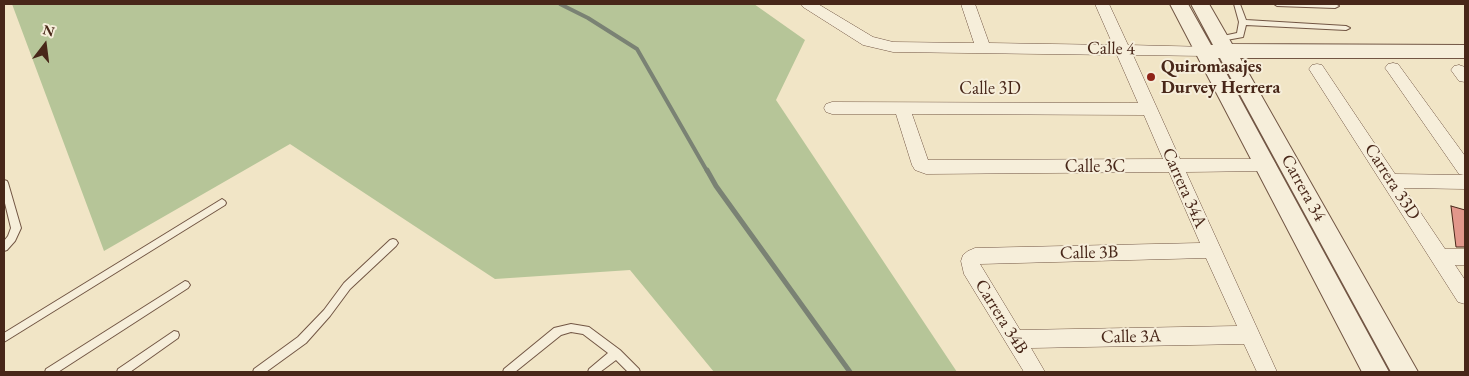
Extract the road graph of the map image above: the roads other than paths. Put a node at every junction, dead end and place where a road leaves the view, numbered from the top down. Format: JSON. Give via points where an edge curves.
{"nodes":[{"id":1,"x":808,"y":4,"type":"edge"},
{"id":2,"x":968,"y":4,"type":"edge"},
{"id":3,"x":1102,"y":4,"type":"edge"},
{"id":4,"x":1179,"y":4,"type":"edge"},
{"id":5,"x":1200,"y":4,"type":"edge"},
{"id":6,"x":1237,"y":4,"type":"edge"},
{"id":7,"x":1278,"y":4,"type":"edge"},
{"id":8,"x":1335,"y":6,"type":"dead end"},
{"id":9,"x":1243,"y":22,"type":"junction"},
{"id":10,"x":1346,"y":28,"type":"dead end"},
{"id":11,"x":983,"y":47,"type":"junction"},
{"id":12,"x":1218,"y":47,"type":"junction"},
{"id":13,"x":1120,"y":49,"type":"junction"},
{"id":14,"x":1465,"y":50,"type":"edge"},
{"id":15,"x":1393,"y":68,"type":"dead end"},
{"id":16,"x":1317,"y":69,"type":"dead end"},
{"id":17,"x":832,"y":108,"type":"dead end"},
{"id":18,"x":902,"y":109,"type":"junction"},
{"id":19,"x":1149,"y":109,"type":"junction"},
{"id":20,"x":1267,"y":165,"type":"junction"},
{"id":21,"x":1175,"y":166,"type":"junction"},
{"id":22,"x":1465,"y":169,"type":"edge"},
{"id":23,"x":1391,"y":181,"type":"junction"},
{"id":24,"x":1465,"y":182,"type":"edge"},
{"id":25,"x":4,"y":183,"type":"edge"},
{"id":26,"x":222,"y":204,"type":"dead end"},
{"id":27,"x":393,"y":243,"type":"dead end"},
{"id":28,"x":4,"y":247,"type":"edge"},
{"id":29,"x":1211,"y":250,"type":"junction"},
{"id":30,"x":1441,"y":257,"type":"junction"},
{"id":31,"x":1465,"y":257,"type":"edge"},
{"id":32,"x":970,"y":261,"type":"joint"},
{"id":33,"x":185,"y":285,"type":"dead end"},
{"id":34,"x":1465,"y":296,"type":"edge"},
{"id":35,"x":174,"y":335,"type":"dead end"},
{"id":36,"x":1250,"y":335,"type":"junction"},
{"id":37,"x":4,"y":338,"type":"edge"},
{"id":38,"x":1013,"y":339,"type":"junction"},
{"id":39,"x":616,"y":353,"type":"junction"},
{"id":40,"x":50,"y":372,"type":"edge"},
{"id":41,"x":122,"y":372,"type":"edge"},
{"id":42,"x":258,"y":372,"type":"edge"},
{"id":43,"x":508,"y":372,"type":"edge"},
{"id":44,"x":593,"y":372,"type":"edge"},
{"id":45,"x":635,"y":372,"type":"edge"},
{"id":46,"x":1036,"y":372,"type":"edge"},
{"id":47,"x":1267,"y":372,"type":"edge"},
{"id":48,"x":1376,"y":372,"type":"edge"},
{"id":49,"x":1406,"y":372,"type":"edge"}],
"edges":[{"from":1,"to":11,"type":"street","name":"Calle 4","via":[[877,44],[904,48]]},
{"from":2,"to":11,"type":"street"},
{"from":3,"to":13,"type":"street","name":"Carrera 34A"},
{"from":4,"to":12,"type":"street","name":"Carrera 34"},
{"from":5,"to":12,"type":"street","name":"Carrera 34"},
{"from":6,"to":9,"type":"lane"},
{"from":7,"to":8,"type":"lane"},
{"from":9,"to":10,"type":"lane"},
{"from":9,"to":12,"type":"lane","via":[[1240,35]]},
{"from":11,"to":13,"type":"street","name":"Calle 4"},
{"from":12,"to":13,"type":"street","name":"Calle 4"},
{"from":12,"to":14,"type":"street","name":"Calle 4"},
{"from":12,"to":20,"type":"street","name":"Carrera 34"},
{"from":12,"to":49,"type":"street","name":"Carrera 34"},
{"from":13,"to":19,"type":"street","name":"Carrera 34A"},
{"from":15,"to":22,"type":"street"},
{"from":16,"to":23,"type":"street","name":"Carrera 33D"},
{"from":17,"to":18,"type":"street","name":"Calle 3D"},
{"from":18,"to":19,"type":"street","name":"Calle 3D"},
{"from":18,"to":21,"type":"street","name":"Calle 3C","via":[[923,166]]},
{"from":19,"to":21,"type":"street","name":"Carrera 34A"},
{"from":20,"to":21,"type":"street","name":"Calle 3C"},
{"from":20,"to":48,"type":"street","name":"Carrera 34"},
{"from":21,"to":29,"type":"street","name":"Carrera 34A"},
{"from":23,"to":24,"type":"street"},
{"from":23,"to":30,"type":"street","name":"Carrera 33D"},
{"from":25,"to":28,"type":"lane","via":[[16,228]]},
{"from":26,"to":37,"type":"lane"},
{"from":27,"to":42,"type":"lane","via":[[347,286],[302,340]]},
{"from":29,"to":32,"type":"street","name":"Calle 3B","via":[[975,256]]},
{"from":29,"to":36,"type":"street","name":"Carrera 34A"},
{"from":30,"to":31,"type":"street"},
{"from":30,"to":34,"type":"street","name":"Carrera 33D"},
{"from":32,"to":38,"type":"street","name":"Carrera 34B","via":[[971,268]]},
{"from":33,"to":40,"type":"lane"},
{"from":35,"to":41,"type":"lane"},
{"from":36,"to":38,"type":"street","name":"Calle 3A"},
{"from":36,"to":47,"type":"street","name":"Carrera 34A"},
{"from":38,"to":46,"type":"street","name":"Carrera 34B"},
{"from":39,"to":43,"type":"lane","via":[[585,330],[571,328],[558,331]]},
{"from":39,"to":44,"type":"lane"},
{"from":39,"to":45,"type":"lane"}]}
